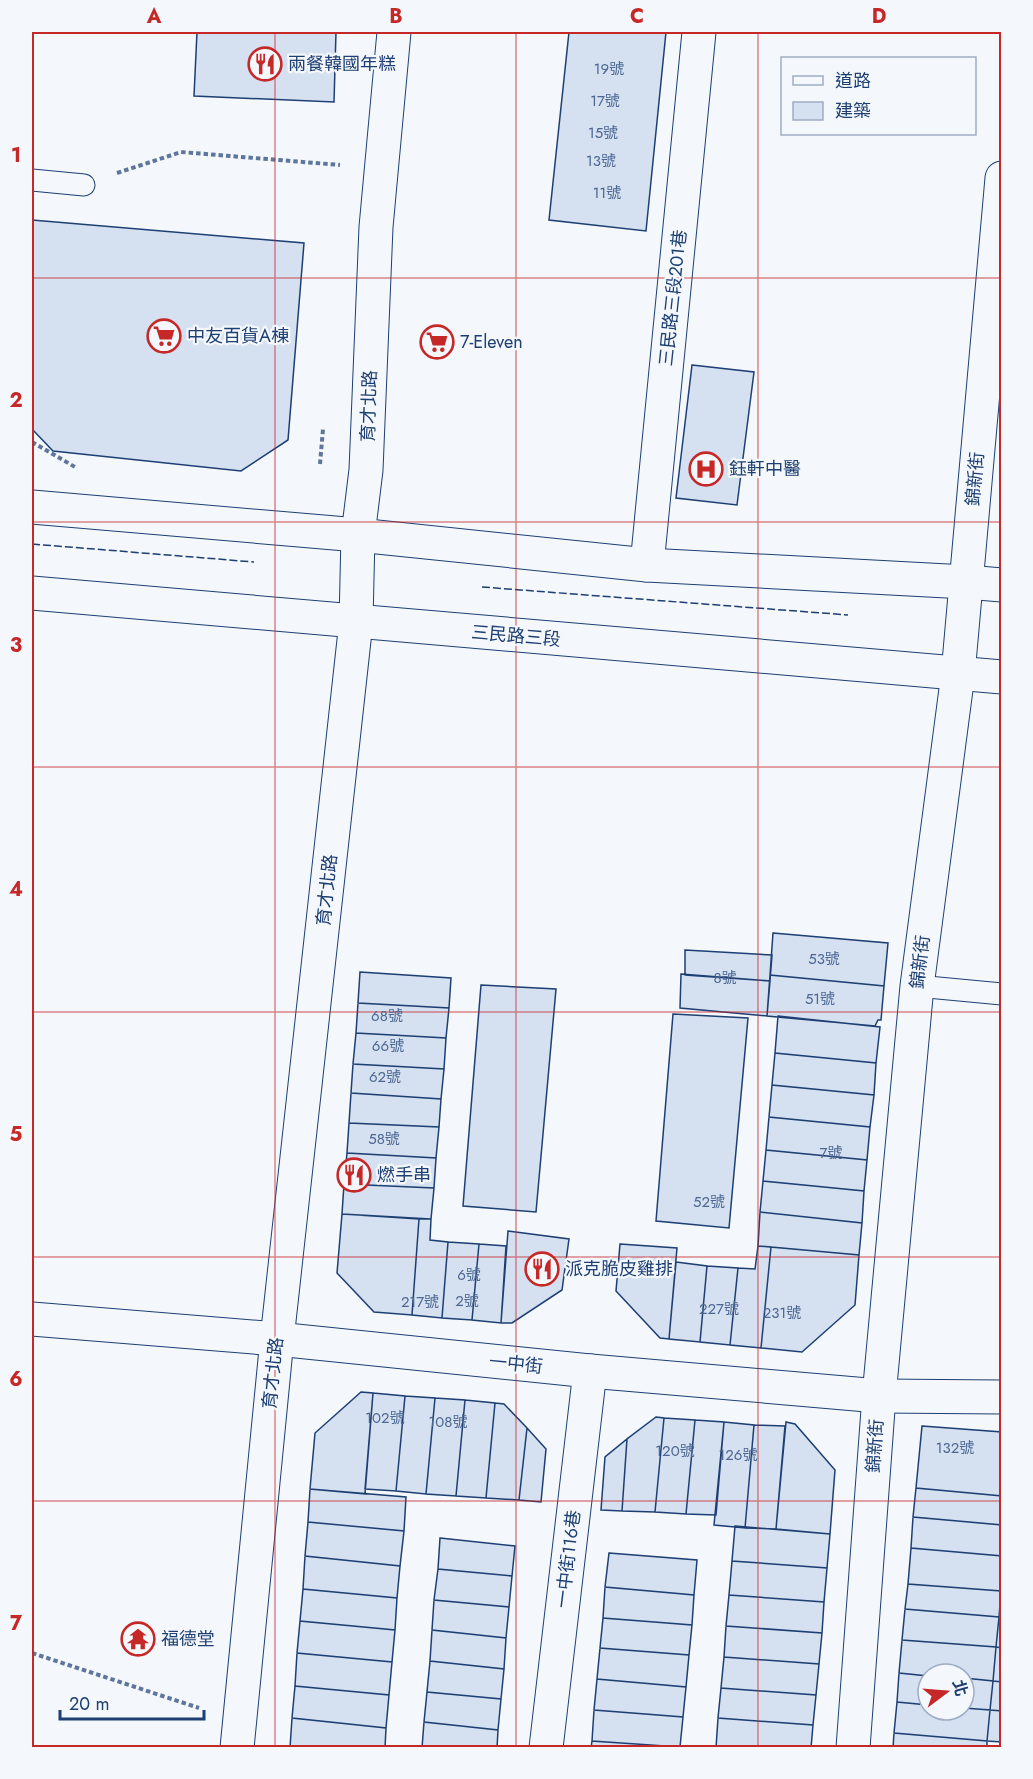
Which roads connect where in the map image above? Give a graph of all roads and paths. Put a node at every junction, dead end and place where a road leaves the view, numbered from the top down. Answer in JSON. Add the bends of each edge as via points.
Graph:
{"nodes":[{"id":1,"x":394,"y":32,"type":"edge"},
{"id":2,"x":699,"y":32,"type":"edge"},
{"id":3,"x":344,"y":165,"type":"dead end"},
{"id":4,"x":1002,"y":178,"type":"edge"},
{"id":5,"x":32,"y":180,"type":"edge"},
{"id":6,"x":84,"y":185,"type":"joint"},
{"id":7,"x":32,"y":507,"type":"edge"},
{"id":8,"x":358,"y":535,"type":"junction"},
{"id":9,"x":647,"y":565,"type":"junction"},
{"id":10,"x":966,"y":582,"type":"junction"},
{"id":11,"x":1002,"y":585,"type":"edge"},
{"id":12,"x":32,"y":593,"type":"edge"},
{"id":13,"x":356,"y":622,"type":"junction"},
{"id":14,"x":958,"y":674,"type":"junction"},
{"id":15,"x":1002,"y":677,"type":"edge"},
{"id":16,"x":917,"y":986,"type":"junction"},
{"id":17,"x":1002,"y":994,"type":"edge"},
{"id":18,"x":32,"y":1319,"type":"edge"},
{"id":19,"x":277,"y":1339,"type":"junction"},
{"id":20,"x":590,"y":1371,"type":"junction"},
{"id":21,"x":879,"y":1396,"type":"junction"},
{"id":22,"x":1002,"y":1397,"type":"edge"},
{"id":23,"x":32,"y":1653,"type":"edge"},
{"id":24,"x":239,"y":1735,"type":"edge"},
{"id":25,"x":546,"y":1748,"type":"edge"},
{"id":26,"x":853,"y":1748,"type":"edge"}],
"edges":[{"from":1,"to":8,"type":"street","name":"育才北路","via":[[376,226],[366,470]]},
{"from":2,"to":9,"type":"street","name":"三民路三段201巷"},
{"from":3,"to":6,"type":"path","via":[[181,152]]},
{"from":4,"to":10,"type":"street","name":"錦新街"},
{"from":5,"to":6,"type":"lane"},
{"from":7,"to":8,"type":"street"},
{"from":8,"to":9,"type":"street"},
{"from":8,"to":13,"type":"street","name":"育才北路"},
{"from":9,"to":10,"type":"street"},
{"from":10,"to":11,"type":"street"},
{"from":10,"to":14,"type":"street","name":"錦新街"},
{"from":12,"to":13,"type":"street","name":"三民路三段"},
{"from":13,"to":14,"type":"street","name":"三民路三段"},
{"from":13,"to":19,"type":"street","name":"育才北路"},
{"from":14,"to":15,"type":"street","name":"三民路三段"},
{"from":14,"to":16,"type":"street","name":"錦新街"},
{"from":16,"to":17,"type":"lane"},
{"from":16,"to":21,"type":"street","name":"錦新街"},
{"from":18,"to":19,"type":"street","name":"一中街"},
{"from":19,"to":20,"type":"street","name":"一中街"},
{"from":19,"to":24,"type":"street","name":"育才北路"},
{"from":20,"to":21,"type":"street","name":"一中街"},
{"from":20,"to":25,"type":"street","name":"一中街116巷"},
{"from":21,"to":22,"type":"street","name":"一中街"},
{"from":21,"to":26,"type":"street","name":"錦新街"},
{"from":23,"to":24,"type":"path"}]}
